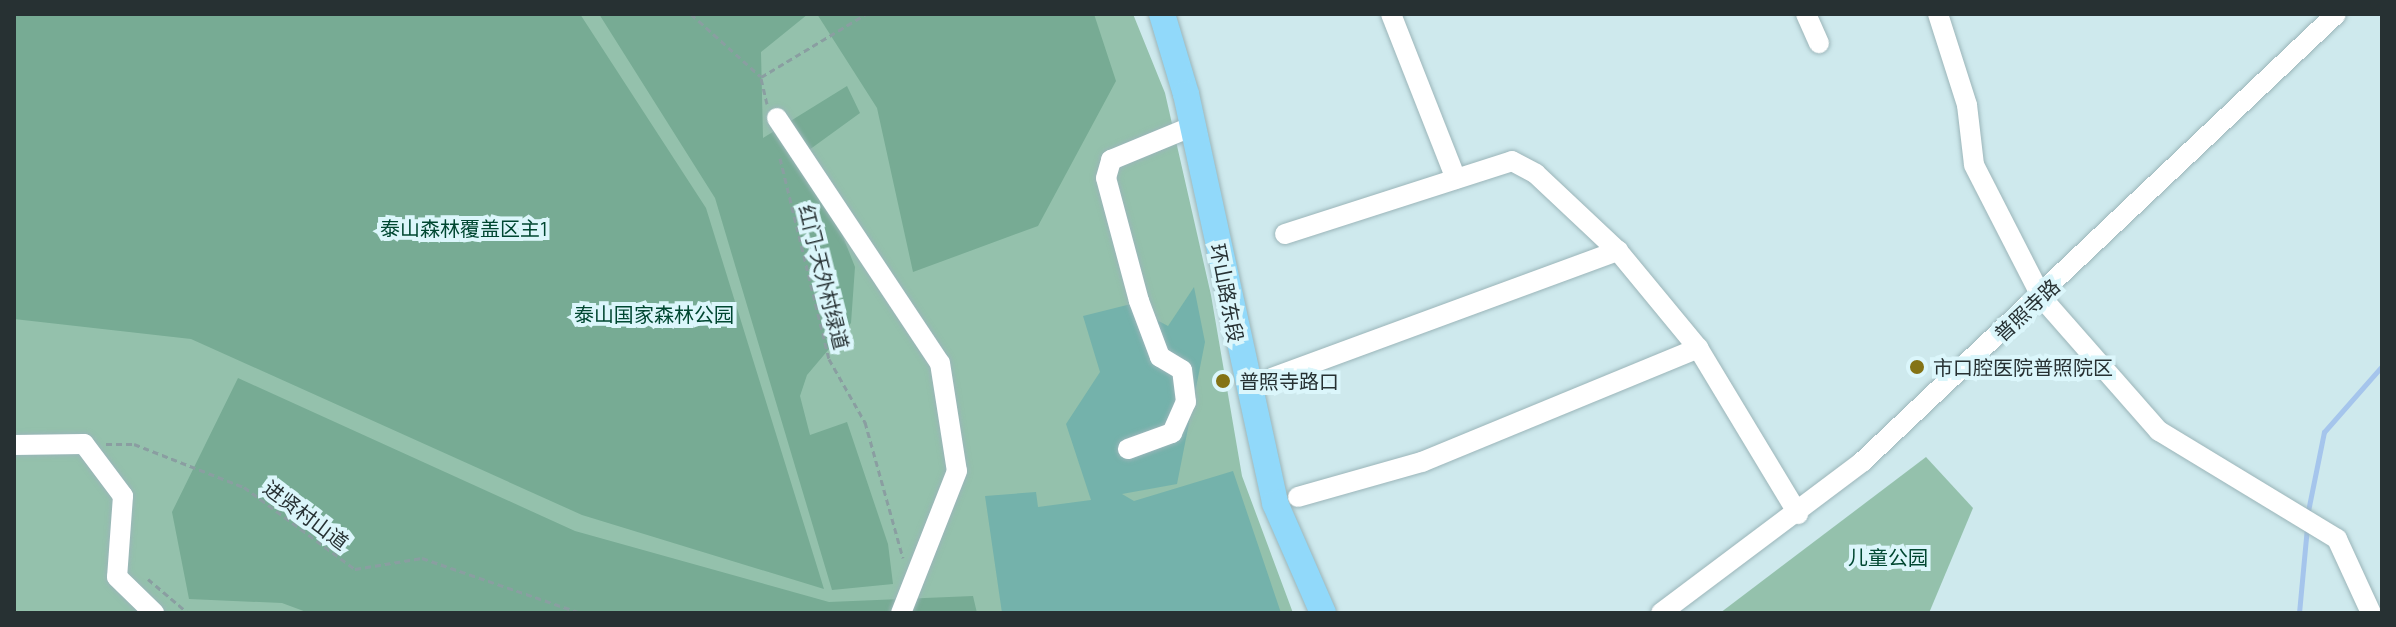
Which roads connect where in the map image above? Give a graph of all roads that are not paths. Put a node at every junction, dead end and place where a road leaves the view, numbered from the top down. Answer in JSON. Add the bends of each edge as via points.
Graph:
{"nodes":[{"id":1,"x":1162,"y":14,"type":"edge"},
{"id":2,"x":1391,"y":14,"type":"edge"},
{"id":3,"x":1806,"y":14,"type":"edge"},
{"id":4,"x":1938,"y":14,"type":"edge"},
{"id":5,"x":2336,"y":14,"type":"edge"},
{"id":6,"x":1819,"y":43,"type":"dead end"},
{"id":7,"x":773,"y":113,"type":"road end"},
{"id":8,"x":1193,"y":126,"type":"junction"},
{"id":9,"x":1456,"y":179,"type":"junction"},
{"id":10,"x":1285,"y":234,"type":"dead end"},
{"id":11,"x":1618,"y":251,"type":"junction"},
{"id":12,"x":2042,"y":298,"type":"junction"},
{"id":13,"x":1698,"y":348,"type":"junction"},
{"id":14,"x":1272,"y":378,"type":"dead end"},
{"id":15,"x":14,"y":445,"type":"edge"},
{"id":16,"x":1128,"y":449,"type":"dead end"},
{"id":17,"x":1298,"y":497,"type":"dead end"},
{"id":18,"x":1798,"y":514,"type":"junction"},
{"id":19,"x":154,"y":613,"type":"edge"},
{"id":20,"x":901,"y":613,"type":"edge"},
{"id":21,"x":1323,"y":613,"type":"edge"},
{"id":22,"x":1661,"y":613,"type":"edge"},
{"id":23,"x":2371,"y":613,"type":"edge"}],
"edges":[{"from":1,"to":8,"type":"main road","name":"环山路东段"},
{"from":2,"to":9,"type":"street"},
{"from":3,"to":6,"type":"street"},
{"from":4,"to":12,"type":"street","via":[[1967,105],[1974,165]]},
{"from":5,"to":12,"type":"street","name":"普照寺路"},
{"from":7,"to":20,"type":"street","via":[[940,363],[957,471]]},
{"from":8,"to":16,"type":"street","via":[[1111,160],[1106,178],[1139,301],[1160,357],[1182,370],[1186,402],[1172,433]]},
{"from":8,"to":21,"type":"main road","name":"环山路东段","via":[[1275,503]]},
{"from":9,"to":10,"type":"street"},
{"from":9,"to":11,"type":"street","via":[[1512,161],[1536,174]]},
{"from":11,"to":13,"type":"street"},
{"from":11,"to":14,"type":"street"},
{"from":12,"to":18,"type":"street","name":"普照寺路"},
{"from":12,"to":23,"type":"street","via":[[2159,431],[2337,539]]},
{"from":13,"to":17,"type":"street","via":[[1422,462]]},
{"from":13,"to":18,"type":"street"},
{"from":15,"to":19,"type":"street","via":[[84,444],[123,496],[117,577]]},
{"from":18,"to":22,"type":"street","name":"普照寺路"}]}
